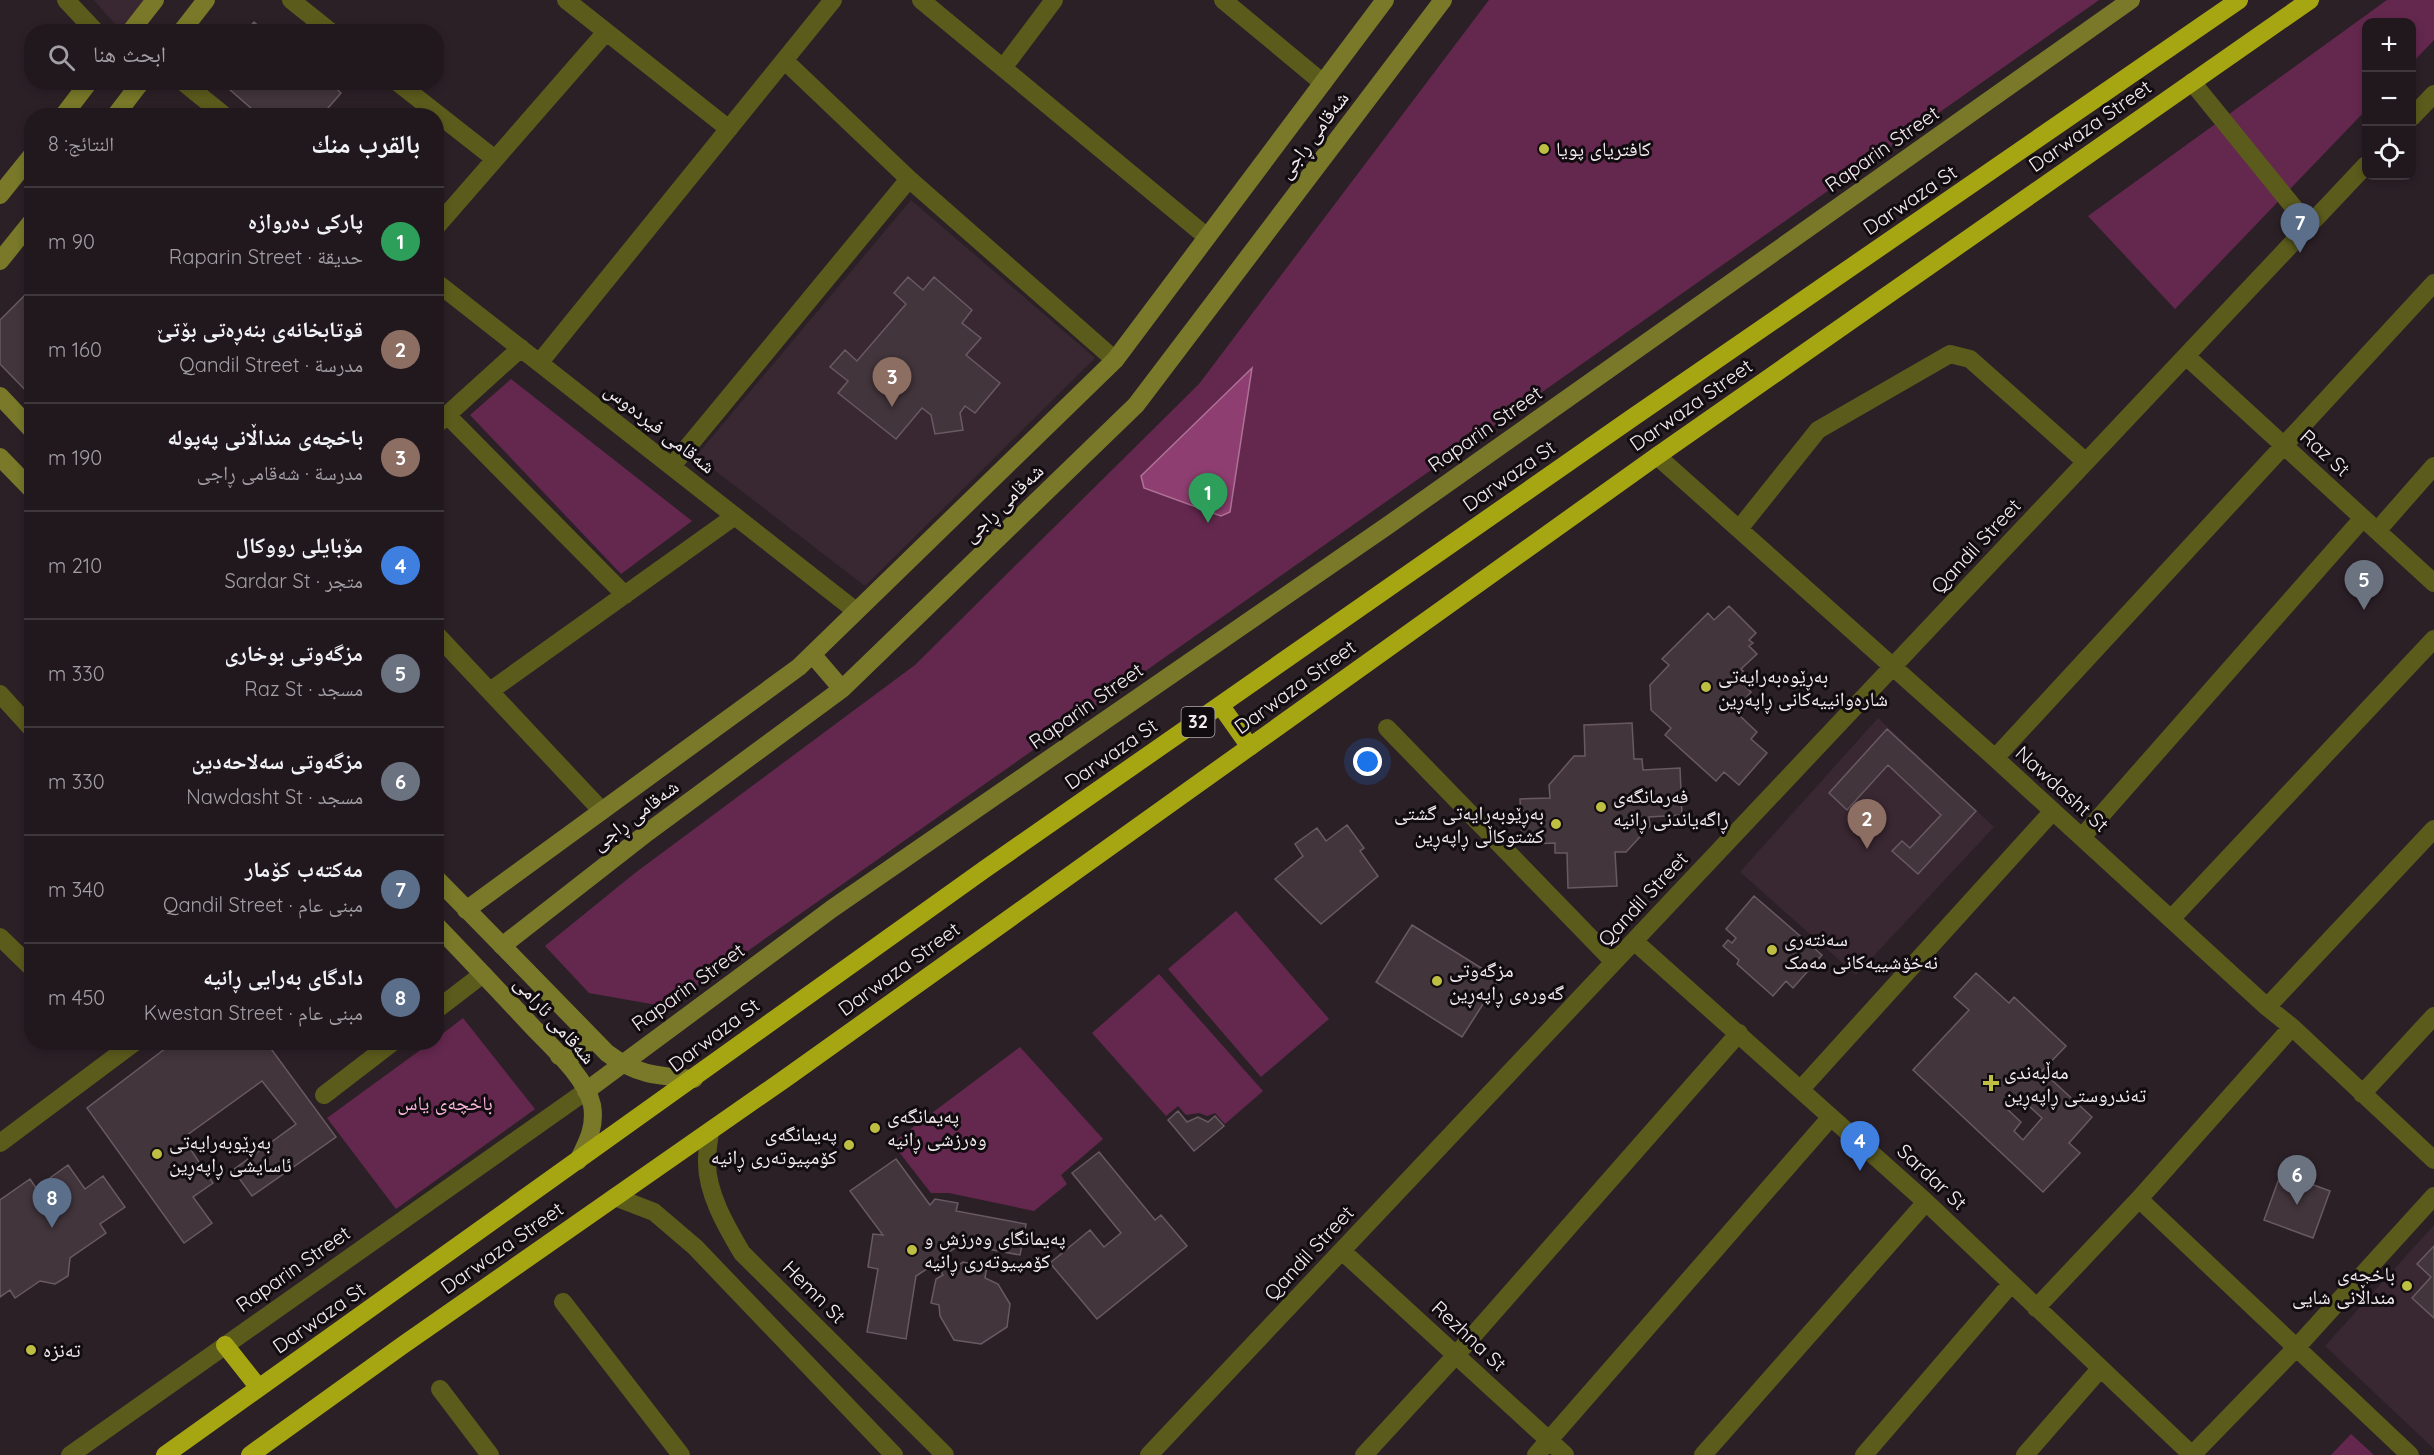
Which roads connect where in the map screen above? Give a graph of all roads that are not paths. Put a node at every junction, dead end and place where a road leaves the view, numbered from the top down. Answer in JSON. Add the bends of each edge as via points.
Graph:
{"nodes":[{"id":1,"x":66,"y":0,"type":"edge"},
{"id":2,"x":155,"y":0,"type":"edge"},
{"id":3,"x":206,"y":0,"type":"edge"},
{"id":4,"x":291,"y":0,"type":"edge"},
{"id":5,"x":566,"y":0,"type":"edge"},
{"id":6,"x":832,"y":0,"type":"edge"},
{"id":7,"x":921,"y":0,"type":"edge"},
{"id":8,"x":1054,"y":0,"type":"edge"},
{"id":9,"x":1223,"y":0,"type":"edge"},
{"id":10,"x":1385,"y":0,"type":"edge"},
{"id":11,"x":1443,"y":0,"type":"edge"},
{"id":12,"x":2131,"y":0,"type":"edge"},
{"id":13,"x":2239,"y":0,"type":"edge"},
{"id":14,"x":2310,"y":0,"type":"edge"},
{"id":15,"x":88,"y":24,"type":"edge"},
{"id":16,"x":136,"y":24,"type":"edge"},
{"id":17,"x":187,"y":24,"type":"edge"},
{"id":18,"x":321,"y":24,"type":"edge"},
{"id":19,"x":606,"y":32,"type":"junction"},
{"id":20,"x":784,"y":61,"type":"junction"},
{"id":21,"x":1003,"y":68,"type":"junction"},
{"id":22,"x":2192,"y":82,"type":"junction"},
{"id":23,"x":1323,"y":83,"type":"junction"},
{"id":24,"x":83,"y":90,"type":"edge"},
{"id":25,"x":135,"y":90,"type":"edge"},
{"id":26,"x":193,"y":90,"type":"edge"},
{"id":27,"x":407,"y":90,"type":"edge"},
{"id":28,"x":2434,"y":93,"type":"edge"},
{"id":29,"x":69,"y":108,"type":"edge"},
{"id":30,"x":121,"y":108,"type":"edge"},
{"id":31,"x":215,"y":108,"type":"edge"},
{"id":32,"x":430,"y":108,"type":"edge"},
{"id":33,"x":2416,"y":113,"type":"edge"},
{"id":34,"x":444,"y":119,"type":"edge"},
{"id":35,"x":729,"y":129,"type":"junction"},
{"id":36,"x":495,"y":159,"type":"junction"},
{"id":37,"x":24,"y":164,"type":"edge"},
{"id":38,"x":2362,"y":170,"type":"edge"},
{"id":39,"x":909,"y":179,"type":"junction"},
{"id":40,"x":1,"y":191,"type":"edge"},
{"id":41,"x":444,"y":218,"type":"edge"},
{"id":42,"x":2309,"y":226,"type":"junction"},
{"id":43,"x":24,"y":231,"type":"edge"},
{"id":44,"x":1207,"y":237,"type":"junction"},
{"id":45,"x":0,"y":261,"type":"edge"},
{"id":46,"x":2434,"y":283,"type":"edge"},
{"id":47,"x":444,"y":288,"type":"edge"},
{"id":48,"x":521,"y":348,"type":"junction"},
{"id":49,"x":2186,"y":356,"type":"junction"},
{"id":50,"x":1115,"y":360,"type":"junction"},
{"id":51,"x":540,"y":362,"type":"junction"},
{"id":52,"x":0,"y":396,"type":"edge"},
{"id":53,"x":444,"y":418,"type":"edge"},
{"id":54,"x":24,"y":422,"type":"edge"},
{"id":55,"x":444,"y":422,"type":"edge"},
{"id":56,"x":2285,"y":446,"type":"junction"},
{"id":57,"x":1657,"y":456,"type":"junction"},
{"id":58,"x":0,"y":457,"type":"edge"},
{"id":59,"x":2086,"y":462,"type":"junction"},
{"id":60,"x":672,"y":466,"type":"junction"},
{"id":61,"x":2434,"y":466,"type":"edge"},
{"id":62,"x":24,"y":482,"type":"edge"},
{"id":63,"x":735,"y":516,"type":"junction"},
{"id":64,"x":2363,"y":518,"type":"junction"},
{"id":65,"x":1739,"y":529,"type":"junction"},
{"id":66,"x":2378,"y":531,"type":"junction"},
{"id":67,"x":2434,"y":583,"type":"edge"},
{"id":68,"x":625,"y":595,"type":"junction"},
{"id":69,"x":856,"y":611,"type":"junction"},
{"id":70,"x":2434,"y":639,"type":"edge"},
{"id":71,"x":444,"y":642,"type":"edge"},
{"id":72,"x":812,"y":654,"type":"junction"},
{"id":73,"x":1893,"y":667,"type":"junction"},
{"id":74,"x":842,"y":689,"type":"junction"},
{"id":75,"x":490,"y":691,"type":"junction"},
{"id":76,"x":0,"y":694,"type":"edge"},
{"id":77,"x":1221,"y":706,"type":"junction"},
{"id":78,"x":24,"y":718,"type":"edge"},
{"id":79,"x":1387,"y":728,"type":"dead end"},
{"id":80,"x":1250,"y":747,"type":"junction"},
{"id":81,"x":1995,"y":758,"type":"junction"},
{"id":82,"x":602,"y":811,"type":"junction"},
{"id":83,"x":2053,"y":811,"type":"junction"},
{"id":84,"x":2434,"y":830,"type":"edge"},
{"id":85,"x":2082,"y":837,"type":"junction"},
{"id":86,"x":444,"y":887,"type":"edge"},
{"id":87,"x":466,"y":910,"type":"junction"},
{"id":88,"x":2171,"y":919,"type":"junction"},
{"id":89,"x":444,"y":933,"type":"edge"},
{"id":90,"x":0,"y":937,"type":"edge"},
{"id":91,"x":1634,"y":941,"type":"junction"},
{"id":92,"x":502,"y":946,"type":"junction"},
{"id":93,"x":24,"y":960,"type":"edge"},
{"id":94,"x":1614,"y":962,"type":"junction"},
{"id":95,"x":483,"y":974,"type":"junction"},
{"id":96,"x":444,"y":1004,"type":"edge"},
{"id":97,"x":2267,"y":1007,"type":"junction"},
{"id":98,"x":2434,"y":1016,"type":"edge"},
{"id":99,"x":2292,"y":1027,"type":"junction"},
{"id":100,"x":1739,"y":1034,"type":"junction"},
{"id":101,"x":589,"y":1036,"type":"junction"},
{"id":102,"x":112,"y":1050,"type":"edge"},
{"id":103,"x":383,"y":1050,"type":"edge"},
{"id":104,"x":560,"y":1056,"type":"junction"},
{"id":105,"x":622,"y":1064,"type":"junction"},
{"id":106,"x":694,"y":1079,"type":"junction"},
{"id":107,"x":1802,"y":1089,"type":"junction"},
{"id":108,"x":586,"y":1091,"type":"junction"},
{"id":109,"x":2362,"y":1094,"type":"junction"},
{"id":110,"x":324,"y":1095,"type":"dead end"},
{"id":111,"x":1831,"y":1117,"type":"junction"},
{"id":112,"x":710,"y":1131,"type":"junction"},
{"id":113,"x":0,"y":1143,"type":"edge"},
{"id":114,"x":2434,"y":1160,"type":"edge"},
{"id":115,"x":578,"y":1161,"type":"junction"},
{"id":116,"x":2434,"y":1196,"type":"edge"},
{"id":117,"x":615,"y":1197,"type":"junction"},
{"id":118,"x":2139,"y":1199,"type":"junction"},
{"id":119,"x":1926,"y":1202,"type":"junction"},
{"id":120,"x":1342,"y":1251,"type":"junction"},
{"id":121,"x":2011,"y":1284,"type":"junction"},
{"id":122,"x":563,"y":1302,"type":"dead end"},
{"id":123,"x":2036,"y":1308,"type":"junction"},
{"id":124,"x":225,"y":1345,"type":"junction"},
{"id":125,"x":2296,"y":1348,"type":"junction"},
{"id":126,"x":1456,"y":1355,"type":"junction"},
{"id":127,"x":2100,"y":1369,"type":"junction"},
{"id":128,"x":259,"y":1388,"type":"junction"},
{"id":129,"x":440,"y":1389,"type":"dead end"},
{"id":130,"x":1549,"y":1441,"type":"junction"},
{"id":131,"x":261,"y":1452,"type":"edge"},
{"id":132,"x":70,"y":1455,"type":"edge"},
{"id":133,"x":165,"y":1455,"type":"edge"},
{"id":134,"x":490,"y":1455,"type":"edge"},
{"id":135,"x":681,"y":1455,"type":"edge"},
{"id":136,"x":894,"y":1455,"type":"edge"},
{"id":137,"x":945,"y":1455,"type":"edge"},
{"id":138,"x":1149,"y":1455,"type":"edge"},
{"id":139,"x":1364,"y":1455,"type":"edge"},
{"id":140,"x":1536,"y":1455,"type":"edge"},
{"id":141,"x":1565,"y":1455,"type":"edge"},
{"id":142,"x":1702,"y":1455,"type":"edge"},
{"id":143,"x":1864,"y":1455,"type":"edge"},
{"id":144,"x":2025,"y":1455,"type":"edge"},
{"id":145,"x":2192,"y":1455,"type":"edge"},
{"id":146,"x":2410,"y":1455,"type":"edge"}],
"edges":[{"from":1,"to":15,"type":"street"},
{"from":2,"to":16,"type":"street"},
{"from":3,"to":17,"type":"street"},
{"from":4,"to":18,"type":"street"},
{"from":5,"to":19,"type":"street"},
{"from":6,"to":20,"type":"street"},
{"from":7,"to":21,"type":"street"},
{"from":8,"to":21,"type":"street"},
{"from":9,"to":23,"type":"street"},
{"from":10,"to":23,"type":"street","name":"شەقامی ڕاجی"},
{"from":11,"to":74,"type":"street","name":"شەقامی ڕاجی","via":[[1136,405]]},
{"from":12,"to":105,"type":"street","name":"Raparin Street","via":[[1396,520],[833,908]]},
{"from":13,"to":77,"type":"highway","name":"Darwaza St","number":"32"},
{"from":14,"to":22,"type":"highway","name":"Darwaza Street","number":"32"},
{"from":19,"to":35,"type":"street"},
{"from":19,"to":36,"type":"street"},
{"from":20,"to":35,"type":"street"},
{"from":20,"to":39,"type":"street"},
{"from":21,"to":44,"type":"street"},
{"from":22,"to":42,"type":"street"},
{"from":22,"to":57,"type":"highway","name":"Darwaza Street","number":"32"},
{"from":23,"to":44,"type":"street","name":"شەقامی ڕاجی"},
{"from":24,"to":29,"type":"street"},
{"from":25,"to":30,"type":"street"},
{"from":26,"to":31,"type":"street"},
{"from":27,"to":32,"type":"street"},
{"from":28,"to":33,"type":"street"},
{"from":34,"to":36,"type":"street"},
{"from":35,"to":51,"type":"street"},
{"from":36,"to":41,"type":"street"},
{"from":37,"to":40,"type":"street"},
{"from":38,"to":42,"type":"street","name":"Qandil Street"},
{"from":39,"to":50,"type":"street"},
{"from":39,"to":60,"type":"street"},
{"from":42,"to":49,"type":"street","name":"Qandil Street"},
{"from":43,"to":45,"type":"street"},
{"from":44,"to":50,"type":"street","name":"شەقامی ڕاجی"},
{"from":46,"to":56,"type":"street"},
{"from":47,"to":48,"type":"street","name":"شەقامی فیردەوس"},
{"from":48,"to":51,"type":"street","name":"شەقامی فیردەوس"},
{"from":48,"to":53,"type":"street"},
{"from":49,"to":56,"type":"street","name":"Raz St"},
{"from":49,"to":59,"type":"street","name":"Qandil Street"},
{"from":50,"to":69,"type":"street","name":"شەقامی ڕاجی"},
{"from":51,"to":60,"type":"street","name":"شەقامی فیردەوس"},
{"from":52,"to":54,"type":"street"},
{"from":55,"to":68,"type":"street"},
{"from":56,"to":64,"type":"street","name":"Raz St"},
{"from":56,"to":81,"type":"street"},
{"from":57,"to":65,"type":"street","name":"Nawdasht St"},
{"from":57,"to":80,"type":"highway","name":"Darwaza Street","number":"32"},
{"from":58,"to":62,"type":"street"},
{"from":59,"to":65,"type":"street","via":[[1970,359],[1950,354],[1818,430]]},
{"from":59,"to":73,"type":"street","name":"Qandil Street"},
{"from":60,"to":63,"type":"street","name":"شەقامی فیردەوس"},
{"from":61,"to":66,"type":"street"},
{"from":63,"to":68,"type":"street"},
{"from":63,"to":69,"type":"street","name":"شەقامی فیردەوس"},
{"from":64,"to":66,"type":"street","name":"Raz St"},
{"from":64,"to":85,"type":"street"},
{"from":65,"to":73,"type":"street","name":"Nawdasht St"},
{"from":66,"to":67,"type":"street","name":"Raz St"},
{"from":68,"to":75,"type":"street"},
{"from":69,"to":72,"type":"street","name":"شەقامی ڕاجی"},
{"from":70,"to":88,"type":"street"},
{"from":71,"to":75,"type":"street"},
{"from":72,"to":74,"type":"street"},
{"from":72,"to":82,"type":"street","name":"شەقامی ڕاجی"},
{"from":73,"to":81,"type":"street","name":"Nawdasht St"},
{"from":73,"to":91,"type":"street","name":"Qandil Street"},
{"from":74,"to":92,"type":"street","name":"شەقامی ڕاجی"},
{"from":75,"to":82,"type":"street"},
{"from":76,"to":78,"type":"street"},
{"from":77,"to":80,"type":"highway"},
{"from":77,"to":106,"type":"highway","name":"Darwaza St","number":"32","via":[[783,1012]]},
{"from":79,"to":94,"type":"street"},
{"from":80,"to":112,"type":"highway","name":"Darwaza Street","number":"32"},
{"from":81,"to":83,"type":"street","name":"Nawdasht St"},
{"from":82,"to":87,"type":"street","name":"شەقامی ڕاجی"},
{"from":83,"to":85,"type":"street","name":"Nawdasht St"},
{"from":83,"to":107,"type":"street"},
{"from":84,"to":97,"type":"street"},
{"from":85,"to":88,"type":"street","name":"Nawdasht St"},
{"from":86,"to":87,"type":"street"},
{"from":87,"to":92,"type":"street"},
{"from":88,"to":97,"type":"street","name":"Nawdasht St"},
{"from":89,"to":95,"type":"street","name":"شەقامی ئارامی"},
{"from":90,"to":93,"type":"street"},
{"from":91,"to":94,"type":"street","name":"Qandil Street"},
{"from":91,"to":100,"type":"street","name":"Sardar St"},
{"from":92,"to":101,"type":"street"},
{"from":94,"to":120,"type":"street","name":"Qandil Street"},
{"from":95,"to":96,"type":"street"},
{"from":95,"to":104,"type":"street","name":"شەقامی ئارامی"},
{"from":97,"to":99,"type":"street","name":"Nawdasht St"},
{"from":98,"to":109,"type":"street"},
{"from":99,"to":109,"type":"street","name":"Nawdasht St"},
{"from":99,"to":118,"type":"street"},
{"from":100,"to":107,"type":"street","name":"Sardar St"},
{"from":100,"to":126,"type":"street"},
{"from":101,"to":104,"type":"street","via":[[579,1053]]},
{"from":101,"to":105,"type":"street"},
{"from":102,"to":113,"type":"street"},
{"from":103,"to":110,"type":"street"},
{"from":104,"to":108,"type":"street","name":"شەقامی ئارامی"},
{"from":105,"to":106,"type":"street","via":[[646,1074]]},
{"from":105,"to":108,"type":"street","name":"Raparin Street"},
{"from":106,"to":115,"type":"highway","name":"Darwaza St","number":"32"},
{"from":107,"to":111,"type":"street","name":"Sardar St"},
{"from":108,"to":115,"type":"street","name":"شەقامی ئارامی","via":[[592,1126]]},
{"from":108,"to":124,"type":"street","name":"Raparin Street"},
{"from":109,"to":114,"type":"street","name":"Nawdasht St"},
{"from":111,"to":119,"type":"street","name":"Sardar St"},
{"from":111,"to":130,"type":"street"},
{"from":112,"to":117,"type":"highway","name":"Darwaza Street","number":"32"},
{"from":112,"to":137,"type":"street","name":"Hemn St","via":[[706,1160],[712,1189],[742,1253]]},
{"from":115,"to":128,"type":"highway","name":"Darwaza St","number":"32"},
{"from":116,"to":125,"type":"street"},
{"from":117,"to":131,"type":"highway","name":"Darwaza Street","number":"32"},
{"from":117,"to":136,"type":"street","via":[[654,1212],[695,1247]]},
{"from":118,"to":123,"type":"street"},
{"from":118,"to":125,"type":"street"},
{"from":119,"to":121,"type":"street","name":"Sardar St"},
{"from":119,"to":142,"type":"street"},
{"from":120,"to":126,"type":"street","name":"Rezhna St"},
{"from":120,"to":138,"type":"street","name":"Qandil Street"},
{"from":121,"to":123,"type":"street","name":"Sardar St"},
{"from":121,"to":143,"type":"street"},
{"from":122,"to":135,"type":"street"},
{"from":123,"to":127,"type":"street","name":"Sardar St"},
{"from":124,"to":128,"type":"highway"},
{"from":124,"to":132,"type":"street","name":"Raparin Street"},
{"from":125,"to":145,"type":"street"},
{"from":125,"to":146,"type":"street"},
{"from":126,"to":130,"type":"street","name":"Rezhna St"},
{"from":126,"to":139,"type":"street"},
{"from":127,"to":144,"type":"street"},
{"from":127,"to":145,"type":"street","name":"Sardar St"},
{"from":128,"to":133,"type":"highway","name":"Darwaza St","number":"32"},
{"from":129,"to":134,"type":"street"},
{"from":130,"to":140,"type":"street"},
{"from":130,"to":141,"type":"street","name":"Rezhna St"}]}
